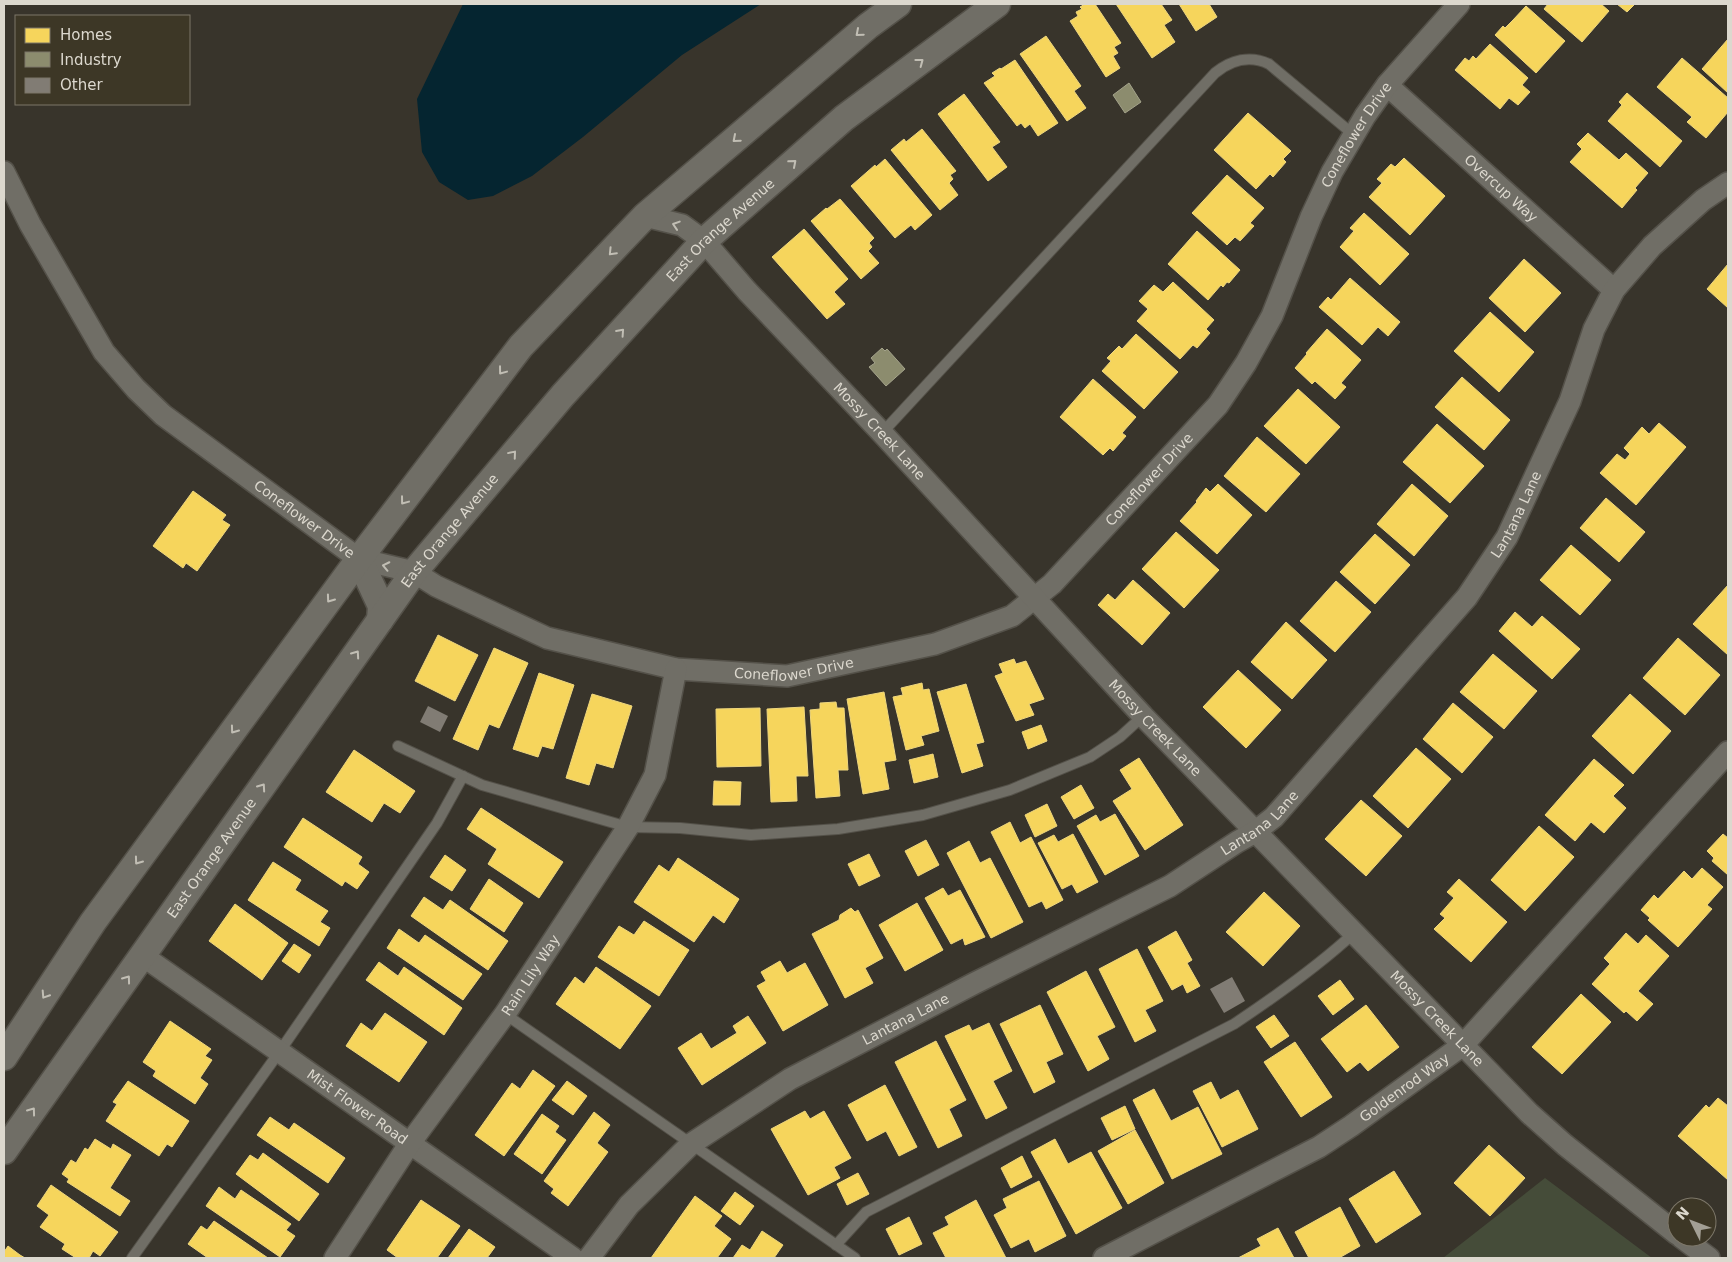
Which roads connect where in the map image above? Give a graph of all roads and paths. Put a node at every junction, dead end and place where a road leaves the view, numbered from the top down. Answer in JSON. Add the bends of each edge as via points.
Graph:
{"nodes":[{"id":1,"x":898,"y":4,"type":"edge"},
{"id":2,"x":997,"y":4,"type":"edge"},
{"id":3,"x":1459,"y":4,"type":"edge"},
{"id":4,"x":1387,"y":85,"type":"junction"},
{"id":5,"x":1354,"y":135,"type":"junction"},
{"id":6,"x":4,"y":172,"type":"edge"},
{"id":7,"x":1728,"y":183,"type":"edge"},
{"id":8,"x":645,"y":216,"type":"junction"},
{"id":9,"x":704,"y":241,"type":"junction"},
{"id":10,"x":1614,"y":290,"type":"junction"},
{"id":11,"x":882,"y":433,"type":"junction"},
{"id":12,"x":359,"y":560,"type":"junction"},
{"id":13,"x":414,"y":572,"type":"junction"},
{"id":14,"x":1034,"y":598,"type":"junction"},
{"id":15,"x":380,"y":620,"type":"junction"},
{"id":16,"x":676,"y":670,"type":"junction"},
{"id":17,"x":1143,"y":716,"type":"junction"},
{"id":18,"x":398,"y":746,"type":"dead end"},
{"id":19,"x":1728,"y":752,"type":"edge"},
{"id":20,"x":463,"y":776,"type":"junction"},
{"id":21,"x":628,"y":827,"type":"junction"},
{"id":22,"x":1256,"y":832,"type":"junction"},
{"id":23,"x":1354,"y":933,"type":"junction"},
{"id":24,"x":143,"y":956,"type":"junction"},
{"id":25,"x":505,"y":1014,"type":"junction"},
{"id":26,"x":1462,"y":1045,"type":"junction"},
{"id":27,"x":280,"y":1051,"type":"junction"},
{"id":28,"x":4,"y":1057,"type":"edge"},
{"id":29,"x":410,"y":1143,"type":"junction"},
{"id":30,"x":691,"y":1144,"type":"junction"},
{"id":31,"x":4,"y":1151,"type":"edge"},
{"id":32,"x":1667,"y":1226,"type":"edge"},
{"id":33,"x":836,"y":1245,"type":"junction"},
{"id":34,"x":1694,"y":1247,"type":"edge"},
{"id":35,"x":132,"y":1258,"type":"edge"},
{"id":36,"x":335,"y":1258,"type":"edge"},
{"id":37,"x":573,"y":1258,"type":"edge"},
{"id":38,"x":589,"y":1258,"type":"edge"},
{"id":39,"x":855,"y":1258,"type":"edge"},
{"id":40,"x":1104,"y":1258,"type":"edge"},
{"id":41,"x":1708,"y":1258,"type":"edge"}],
"edges":[{"from":1,"to":8,"type":"street","one_way":true},
{"from":9,"to":2,"type":"street","name":"East Orange Avenue","one_way":true,"via":[[844,118]]},
{"from":3,"to":4,"type":"street","name":"Coneflower Drive"},
{"from":4,"to":5,"type":"street","name":"Coneflower Drive"},
{"from":4,"to":10,"type":"street","name":"Overcup Way"},
{"from":5,"to":11,"type":"lane","via":[[1269,64],[1249,59],[1225,66]]},
{"from":5,"to":14,"type":"street","name":"Coneflower Drive","via":[[1311,217],[1272,316],[1218,405],[1052,584]]},
{"from":6,"to":12,"type":"street","name":"Coneflower Drive","via":[[30,224],[104,352],[136,389],[163,415]]},
{"from":7,"to":10,"type":"street","name":"Lantana Lane","via":[[1703,200],[1652,246]]},
{"from":9,"to":8,"type":"street","name":"Mossy Creek Lane","one_way":true,"via":[[682,226]]},
{"from":8,"to":12,"type":"street","one_way":true,"via":[[521,346]]},
{"from":9,"to":11,"type":"street","name":"Mossy Creek Lane"},
{"from":13,"to":9,"type":"street","name":"East Orange Avenue","one_way":true,"via":[[564,395]]},
{"from":10,"to":22,"type":"street","name":"Lantana Lane","via":[[1594,329],[1570,401],[1507,537],[1467,597],[1274,817]]},
{"from":11,"to":14,"type":"street","name":"Mossy Creek Lane"},
{"from":13,"to":12,"type":"street","name":"Coneflower Drive","one_way":true},
{"from":12,"to":15,"type":"street","via":[[381,606]]},
{"from":12,"to":28,"type":"street","one_way":true,"via":[[93,922]]},
{"from":13,"to":15,"type":"street","name":"East Orange Avenue"},
{"from":13,"to":16,"type":"street","name":"Coneflower Drive","via":[[436,586],[547,638]]},
{"from":14,"to":16,"type":"street","name":"Coneflower Drive","via":[[1012,616],[935,644],[787,676]]},
{"from":14,"to":17,"type":"street","name":"Mossy Creek Lane"},
{"from":24,"to":15,"type":"street","name":"East Orange Avenue","one_way":true},
{"from":16,"to":21,"type":"street","name":"Rain Lily Way","via":[[655,775]]},
{"from":17,"to":21,"type":"lane","via":[[1120,737],[1090,757],[1010,790],[923,815],[838,829],[751,835]]},
{"from":17,"to":22,"type":"street","name":"Mossy Creek Lane"},
{"from":18,"to":20,"type":"lane"},
{"from":19,"to":26,"type":"street","name":"Goldenrod Way"},
{"from":20,"to":21,"type":"lane","via":[[482,785]]},
{"from":20,"to":27,"type":"lane","via":[[437,823]]},
{"from":21,"to":25,"type":"street","name":"Rain Lily Way"},
{"from":22,"to":23,"type":"street","name":"Mossy Creek Lane"},
{"from":22,"to":30,"type":"street","name":"Lantana Lane","via":[[1170,886],[790,1079]]},
{"from":23,"to":26,"type":"street","name":"Mossy Creek Lane"},
{"from":23,"to":33,"type":"lane","via":[[1325,960],[1234,1024],[866,1212]]},
{"from":24,"to":27,"type":"street","name":"Mist Flower Road"},
{"from":31,"to":24,"type":"street","name":"East Orange Avenue","one_way":true},
{"from":25,"to":29,"type":"street","name":"Rain Lily Way"},
{"from":25,"to":30,"type":"lane"},
{"from":26,"to":32,"type":"street","name":"Mossy Creek Lane","via":[[1565,1145]]},
{"from":26,"to":40,"type":"street","name":"Goldenrod Way","via":[[1319,1147]]},
{"from":27,"to":29,"type":"street","name":"Mist Flower Road"},
{"from":27,"to":35,"type":"lane"},
{"from":29,"to":36,"type":"street","name":"Rain Lily Way"},
{"from":29,"to":37,"type":"street","name":"Mist Flower Road"},
{"from":30,"to":33,"type":"lane"},
{"from":30,"to":38,"type":"street","name":"Lantana Lane","via":[[629,1205]]},
{"from":33,"to":39,"type":"lane"},
{"from":34,"to":41,"type":"street"}]}
